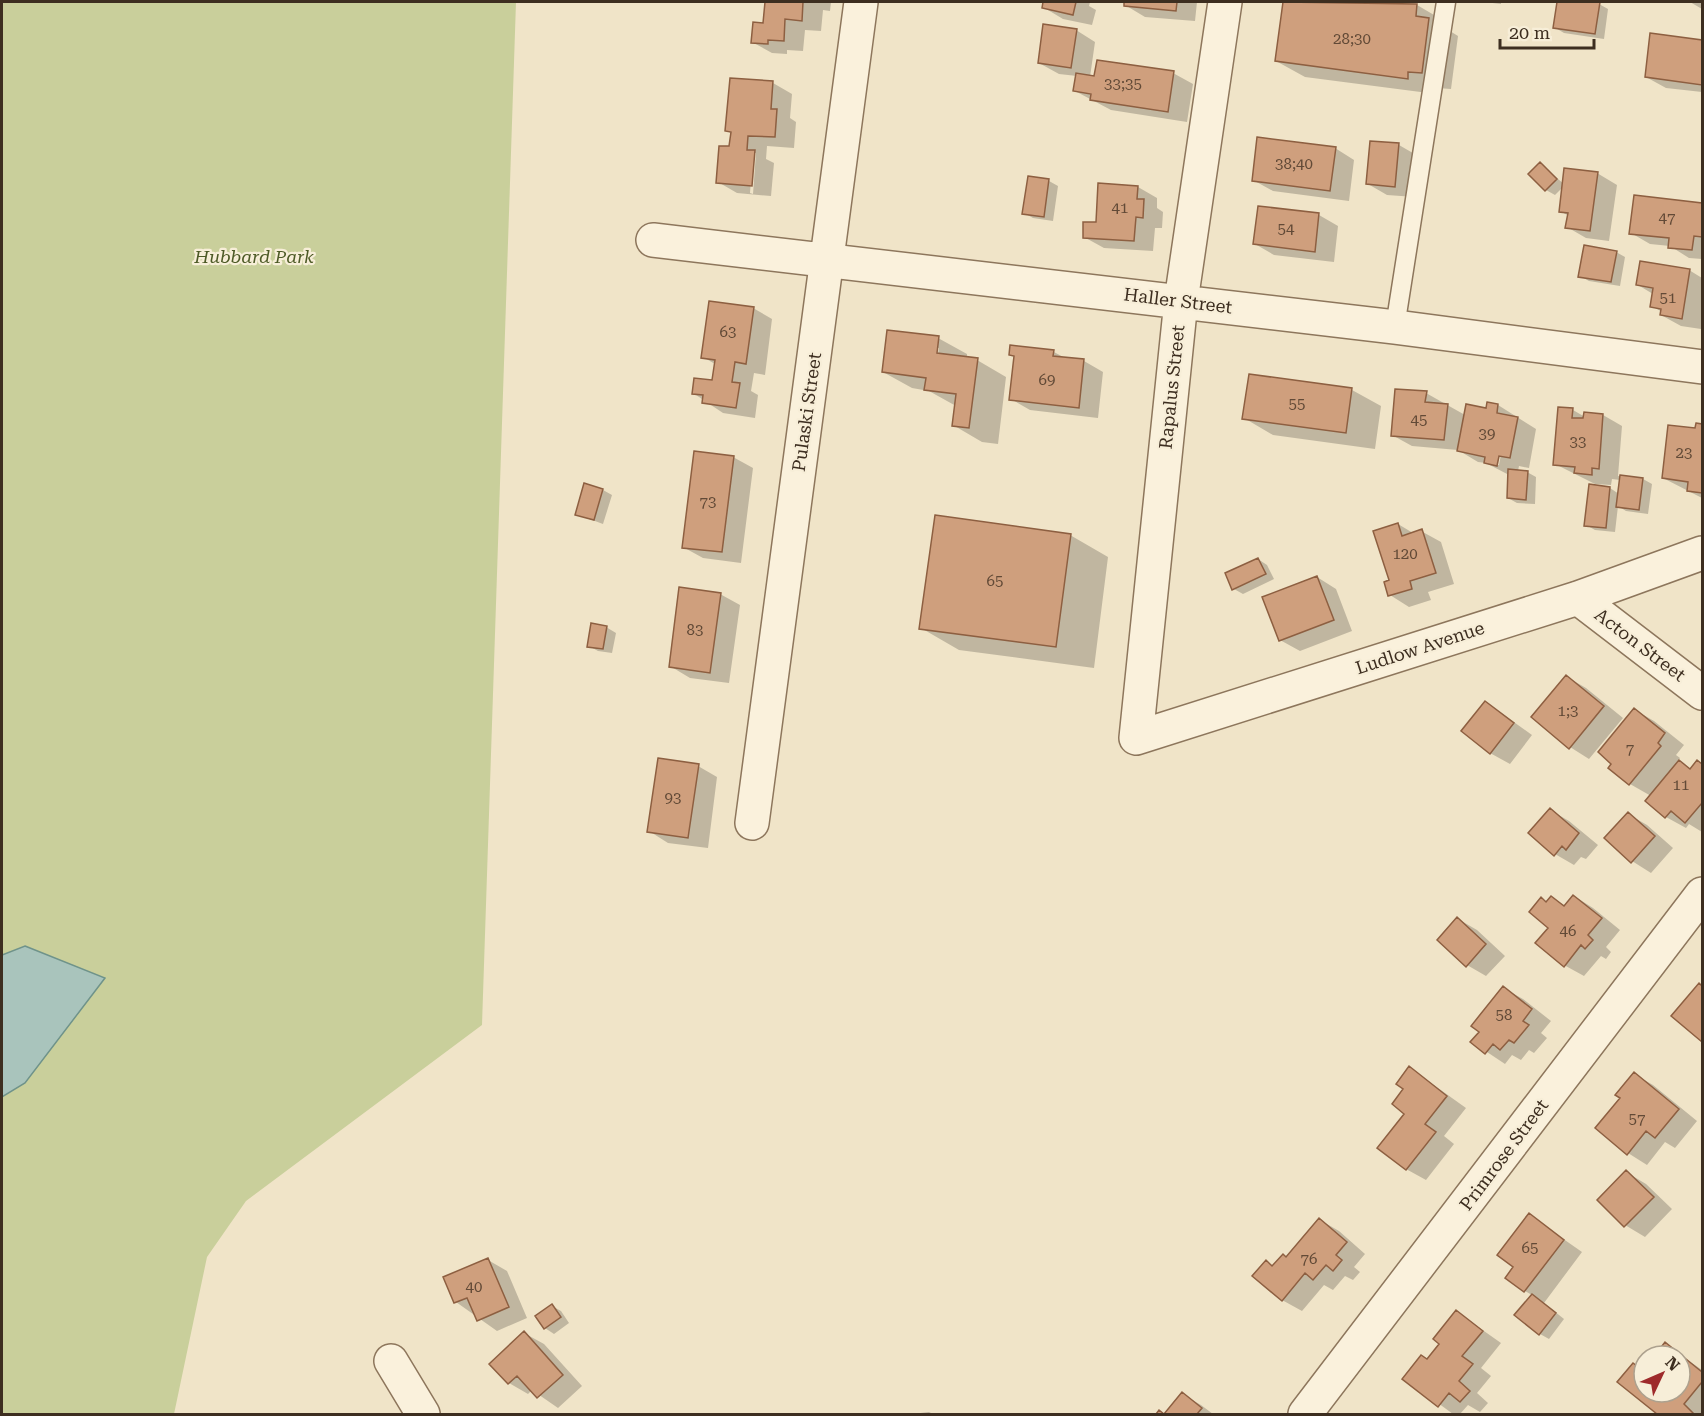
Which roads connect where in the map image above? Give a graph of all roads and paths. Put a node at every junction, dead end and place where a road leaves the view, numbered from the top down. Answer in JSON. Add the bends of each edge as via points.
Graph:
{"nodes":[{"id":1,"x":861,"y":2,"type":"edge"},
{"id":2,"x":1225,"y":2,"type":"edge"},
{"id":3,"x":1446,"y":2,"type":"edge"},
{"id":4,"x":653,"y":240,"type":"dead end"},
{"id":5,"x":828,"y":260,"type":"junction"},
{"id":6,"x":1180,"y":302,"type":"junction"},
{"id":7,"x":1395,"y":327,"type":"junction"},
{"id":8,"x":1702,"y":367,"type":"edge"},
{"id":9,"x":1702,"y":553,"type":"edge"},
{"id":10,"x":1578,"y":598,"type":"junction"},
{"id":11,"x":1702,"y":693,"type":"edge"},
{"id":12,"x":1136,"y":738,"type":"joint"},
{"id":13,"x":752,"y":823,"type":"dead end"},
{"id":14,"x":1702,"y":894,"type":"edge"},
{"id":15,"x":391,"y":1361,"type":"dead end"},
{"id":16,"x":1316,"y":1410,"type":"edge"},
{"id":17,"x":423,"y":1414,"type":"edge"}],
"edges":[{"from":1,"to":5,"type":"street","name":"Pulaski Street"},
{"from":2,"to":6,"type":"street","name":"Rapalus Street"},
{"from":3,"to":7,"type":"lane"},
{"from":4,"to":5,"type":"street","name":"Haller Street"},
{"from":5,"to":6,"type":"street","name":"Haller Street"},
{"from":5,"to":13,"type":"street","name":"Pulaski Street"},
{"from":6,"to":7,"type":"street","name":"Haller Street"},
{"from":6,"to":12,"type":"street","name":"Rapalus Street"},
{"from":7,"to":8,"type":"street","name":"Haller Street"},
{"from":9,"to":10,"type":"street","name":"Ludlow Avenue"},
{"from":10,"to":11,"type":"street","name":"Acton Street"},
{"from":10,"to":12,"type":"street","name":"Ludlow Avenue"},
{"from":14,"to":16,"type":"street","name":"Primrose Street"},
{"from":15,"to":17,"type":"street"}]}
